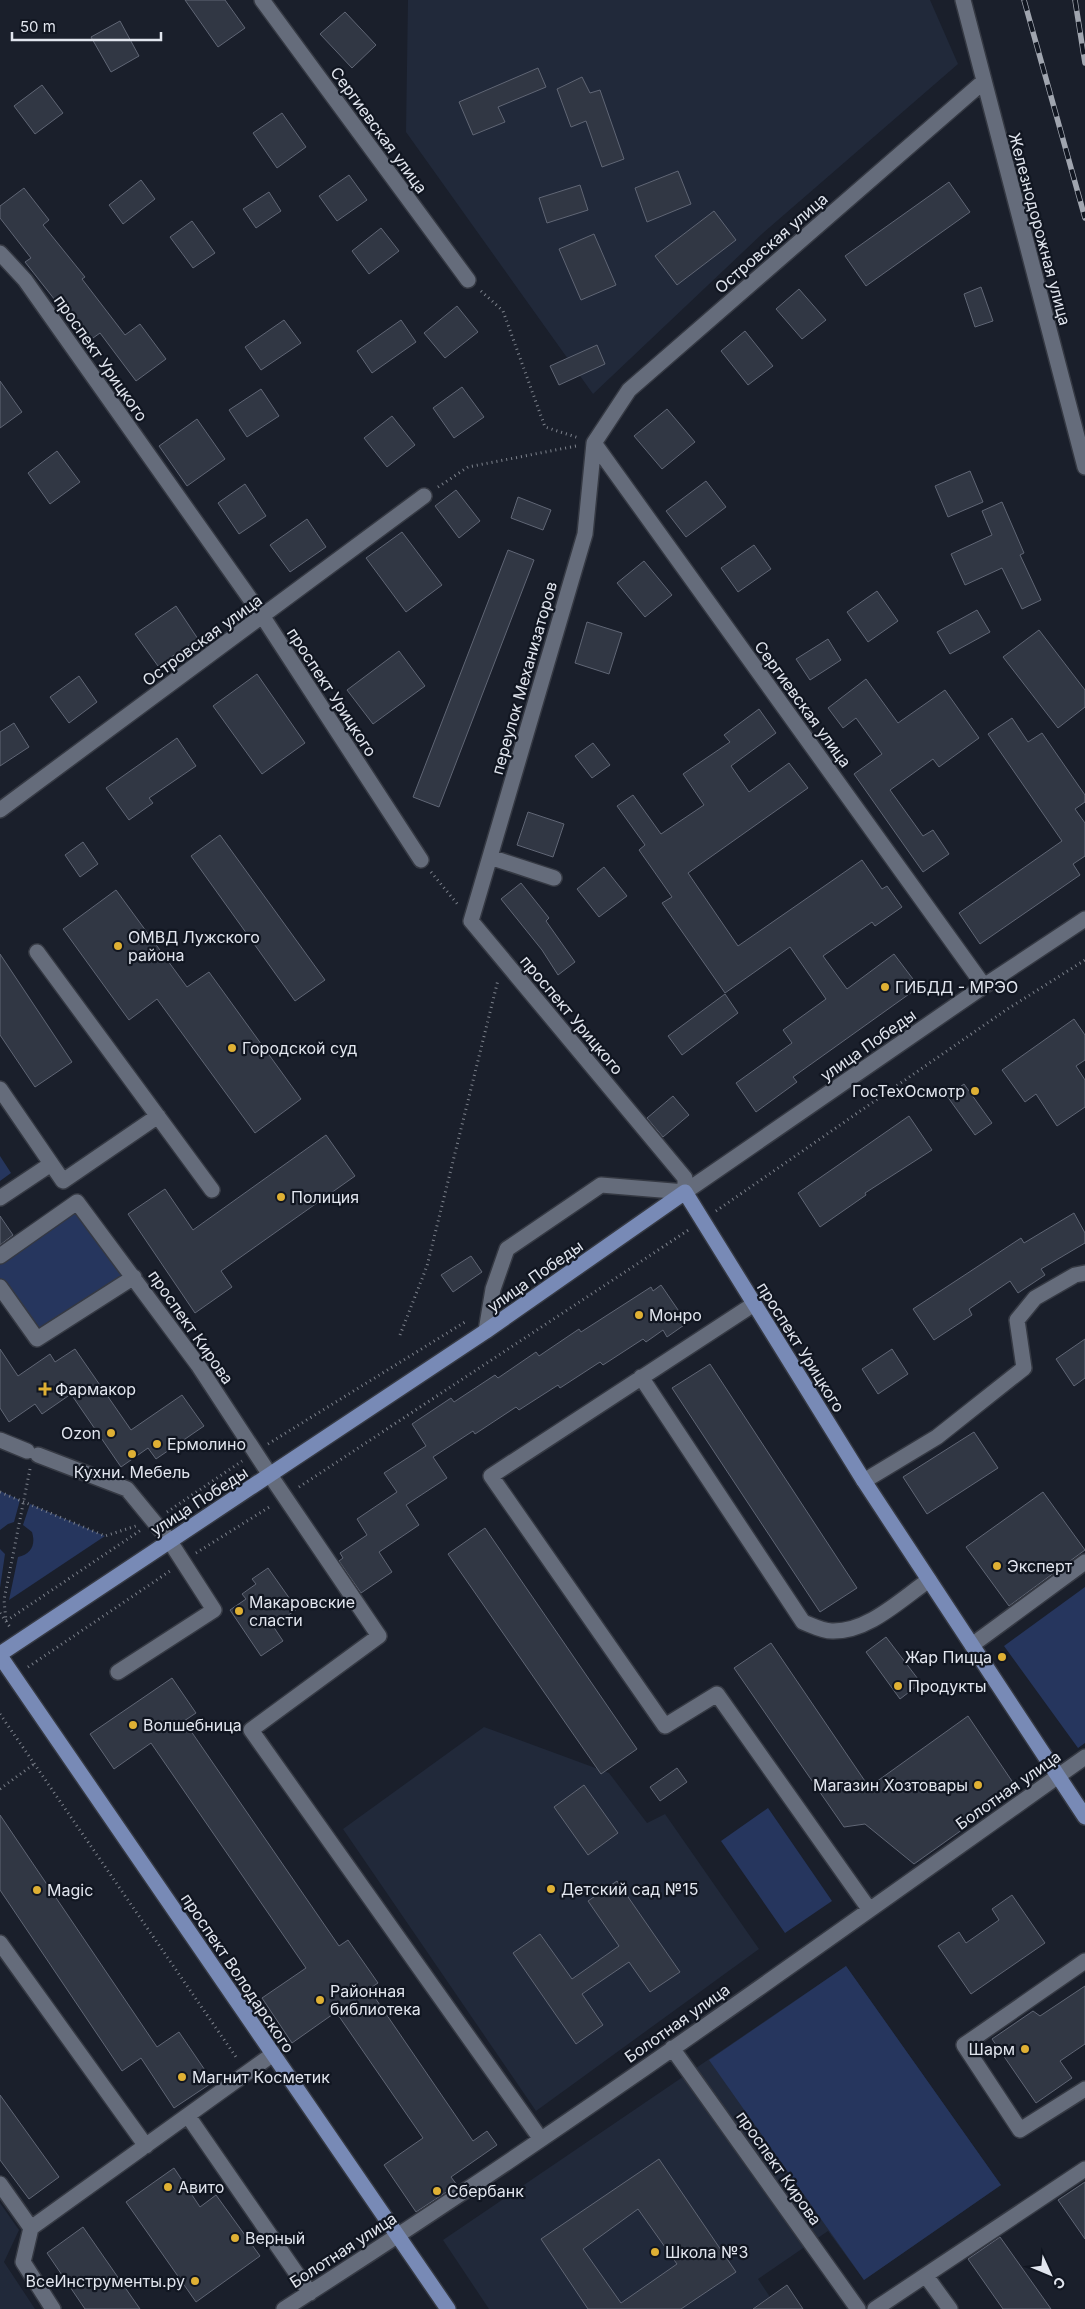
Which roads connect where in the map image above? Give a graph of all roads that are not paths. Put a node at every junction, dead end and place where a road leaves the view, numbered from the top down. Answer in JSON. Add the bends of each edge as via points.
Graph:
{"nodes":[{"id":1,"x":262,"y":0,"type":"edge"},
{"id":2,"x":963,"y":0,"type":"edge"},
{"id":3,"x":983,"y":82,"type":"junction"},
{"id":4,"x":0,"y":254,"type":"edge"},
{"id":5,"x":468,"y":280,"type":"road end"},
{"id":6,"x":594,"y":443,"type":"junction"},
{"id":7,"x":1085,"y":467,"type":"edge"},
{"id":8,"x":424,"y":496,"type":"road end"},
{"id":9,"x":263,"y":617,"type":"junction"},
{"id":10,"x":0,"y":810,"type":"edge"},
{"id":11,"x":490,"y":857,"type":"junction"},
{"id":12,"x":421,"y":860,"type":"road end"},
{"id":13,"x":554,"y":878,"type":"dead end"},
{"id":14,"x":1085,"y":919,"type":"edge"},
{"id":15,"x":471,"y":921,"type":"joint"},
{"id":16,"x":37,"y":952,"type":"dead end"},
{"id":17,"x":984,"y":986,"type":"junction"},
{"id":18,"x":0,"y":1089,"type":"edge"},
{"id":19,"x":158,"y":1116,"type":"junction"},
{"id":20,"x":51,"y":1164,"type":"junction"},
{"id":21,"x":212,"y":1190,"type":"dead end"},
{"id":22,"x":685,"y":1192,"type":"junction"},
{"id":23,"x":0,"y":1198,"type":"edge"},
{"id":24,"x":0,"y":1256,"type":"edge"},
{"id":25,"x":1085,"y":1273,"type":"edge"},
{"id":26,"x":134,"y":1277,"type":"junction"},
{"id":27,"x":0,"y":1287,"type":"edge"},
{"id":28,"x":754,"y":1304,"type":"junction"},
{"id":29,"x":486,"y":1331,"type":"junction"},
{"id":30,"x":641,"y":1377,"type":"junction"},
{"id":31,"x":0,"y":1440,"type":"edge"},
{"id":32,"x":270,"y":1476,"type":"junction"},
{"id":33,"x":864,"y":1481,"type":"junction"},
{"id":34,"x":169,"y":1540,"type":"junction"},
{"id":35,"x":1085,"y":1562,"type":"edge"},
{"id":36,"x":929,"y":1580,"type":"junction"},
{"id":37,"x":972,"y":1645,"type":"junction"},
{"id":38,"x":0,"y":1655,"type":"edge"},
{"id":39,"x":118,"y":1672,"type":"dead end"},
{"id":40,"x":1085,"y":1757,"type":"edge"},
{"id":41,"x":1058,"y":1776,"type":"junction"},
{"id":42,"x":1085,"y":1817,"type":"edge"},
{"id":43,"x":869,"y":1909,"type":"junction"},
{"id":44,"x":0,"y":1943,"type":"edge"},
{"id":45,"x":1085,"y":1961,"type":"edge"},
{"id":46,"x":672,"y":2048,"type":"junction"},
{"id":47,"x":273,"y":2054,"type":"junction"},
{"id":48,"x":1085,"y":2089,"type":"edge"},
{"id":49,"x":188,"y":2116,"type":"junction"},
{"id":50,"x":540,"y":2138,"type":"junction"},
{"id":51,"x":146,"y":2146,"type":"junction"},
{"id":52,"x":1085,"y":2170,"type":"edge"},
{"id":53,"x":0,"y":2184,"type":"edge"},
{"id":54,"x":31,"y":2228,"type":"junction"},
{"id":55,"x":398,"y":2237,"type":"junction"},
{"id":56,"x":926,"y":2276,"type":"junction"},
{"id":57,"x":310,"y":2293,"type":"junction"},
{"id":58,"x":53,"y":2309,"type":"edge"},
{"id":59,"x":284,"y":2309,"type":"edge"},
{"id":60,"x":448,"y":2309,"type":"edge"},
{"id":61,"x":858,"y":2309,"type":"edge"},
{"id":62,"x":875,"y":2309,"type":"edge"},
{"id":63,"x":950,"y":2309,"type":"edge"}],
"edges":[{"from":1,"to":5,"type":"street","name":"Сергиевская улица"},
{"from":2,"to":3,"type":"street","name":"Железнодорожная улица"},
{"from":3,"to":6,"type":"street","name":"Островская улица","via":[[629,390]]},
{"from":3,"to":7,"type":"street","name":"Железнодорожная улица"},
{"from":4,"to":9,"type":"street","name":"проспект Урицкого","via":[[25,280]]},
{"from":6,"to":11,"type":"street","name":"переулок Механизаторов","via":[[585,534]]},
{"from":6,"to":17,"type":"street","name":"Сергиевская улица"},
{"from":8,"to":9,"type":"street","name":"Островская улица"},
{"from":9,"to":10,"type":"street","name":"Островская улица"},
{"from":9,"to":12,"type":"street","name":"проспект Урицкого"},
{"from":11,"to":13,"type":"street"},
{"from":11,"to":15,"type":"street","name":"переулок Механизаторов"},
{"from":14,"to":17,"type":"street","name":"улица Победы"},
{"from":15,"to":22,"type":"street","name":"проспект Урицкого","via":[[685,1178]]},
{"from":16,"to":19,"type":"street"},
{"from":17,"to":22,"type":"street","name":"улица Победы"},
{"from":18,"to":20,"type":"street"},
{"from":19,"to":20,"type":"street","via":[[63,1181]]},
{"from":19,"to":21,"type":"street"},
{"from":20,"to":23,"type":"street"},
{"from":22,"to":28,"type":"main road","name":"проспект Урицкого"},
{"from":22,"to":29,"type":"main road","name":"улица Победы"},
{"from":22,"to":29,"type":"street","via":[[601,1186],[507,1248],[493,1289]]},
{"from":24,"to":26,"type":"street","name":"проспект Кирова","via":[[78,1202]]},
{"from":25,"to":33,"type":"street","via":[[1075,1274],[1035,1298],[1016,1320],[1024,1368],[937,1437]]},
{"from":26,"to":27,"type":"street","via":[[37,1339]]},
{"from":26,"to":32,"type":"street","name":"проспект Кирова","via":[[198,1364]]},
{"from":28,"to":30,"type":"street"},
{"from":28,"to":33,"type":"main road","name":"проспект Урицкого"},
{"from":29,"to":32,"type":"main road","name":"улица Победы"},
{"from":30,"to":36,"type":"street","via":[[802,1622],[830,1631],[864,1625]]},
{"from":30,"to":43,"type":"street","via":[[492,1476],[665,1726],[717,1694]]},
{"from":31,"to":34,"type":"street","via":[[32,1456],[126,1489]]},
{"from":32,"to":34,"type":"main road","name":"улица Победы"},
{"from":32,"to":50,"type":"street","name":"проспект Кирова","via":[[379,1636],[251,1730]]},
{"from":33,"to":36,"type":"main road","name":"проспект Урицкого"},
{"from":34,"to":38,"type":"main road","name":"улица Победы"},
{"from":34,"to":39,"type":"street","via":[[214,1610]]},
{"from":35,"to":37,"type":"street"},
{"from":36,"to":37,"type":"main road","name":"проспект Урицкого"},
{"from":37,"to":41,"type":"main road","name":"проспект Урицкого"},
{"from":38,"to":47,"type":"main road","name":"проспект Володарского"},
{"from":40,"to":41,"type":"street","name":"Болотная улица"},
{"from":41,"to":42,"type":"main road","name":"проспект Урицкого"},
{"from":41,"to":43,"type":"street","name":"Болотная улица"},
{"from":43,"to":46,"type":"street","name":"Болотная улица"},
{"from":44,"to":51,"type":"street"},
{"from":45,"to":48,"type":"street","via":[[964,2046],[1020,2130]]},
{"from":46,"to":50,"type":"street","name":"Болотная улица"},
{"from":46,"to":61,"type":"street","name":"проспект Кирова"},
{"from":47,"to":49,"type":"street"},
{"from":47,"to":55,"type":"main road","name":"проспект Володарского"},
{"from":49,"to":51,"type":"street"},
{"from":49,"to":57,"type":"street"},
{"from":50,"to":55,"type":"street","name":"Болотная улица"},
{"from":51,"to":54,"type":"street"},
{"from":52,"to":56,"type":"street"},
{"from":53,"to":54,"type":"street"},
{"from":54,"to":58,"type":"street","via":[[23,2262]]},
{"from":55,"to":57,"type":"street","name":"Болотная улица"},
{"from":55,"to":60,"type":"main road","name":"проспект Володарского"},
{"from":56,"to":62,"type":"street"},
{"from":56,"to":63,"type":"street"},
{"from":57,"to":59,"type":"street","name":"Болотная улица"}]}
